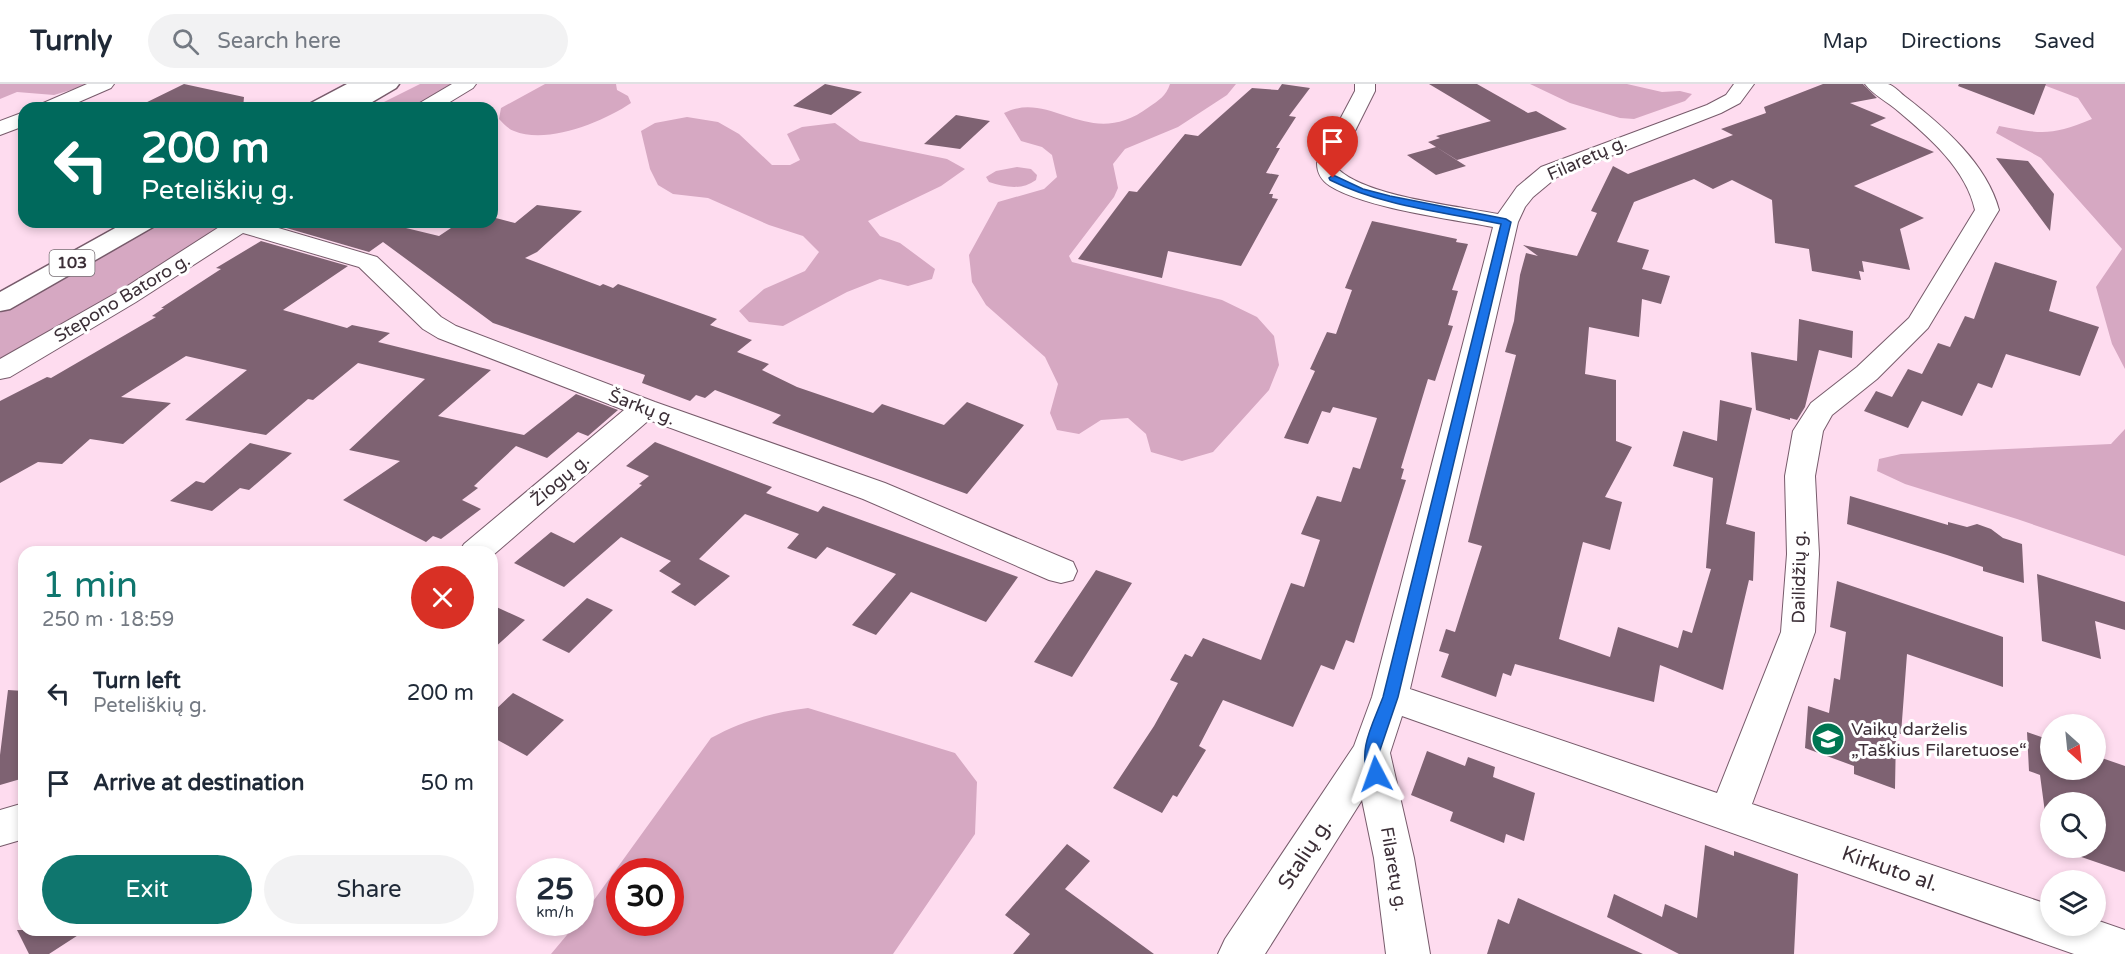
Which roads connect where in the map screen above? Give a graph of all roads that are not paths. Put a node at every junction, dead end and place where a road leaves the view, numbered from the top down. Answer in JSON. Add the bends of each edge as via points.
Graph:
{"nodes":[{"id":1,"x":104,"y":84,"type":"edge"},
{"id":2,"x":362,"y":84,"type":"edge"},
{"id":3,"x":389,"y":84,"type":"edge"},
{"id":4,"x":466,"y":84,"type":"edge"},
{"id":5,"x":1365,"y":84,"type":"edge"},
{"id":6,"x":1744,"y":84,"type":"edge"},
{"id":7,"x":1875,"y":84,"type":"edge"},
{"id":8,"x":62,"y":102,"type":"edge"},
{"id":9,"x":330,"y":102,"type":"edge"},
{"id":10,"x":357,"y":102,"type":"edge"},
{"id":11,"x":435,"y":102,"type":"edge"},
{"id":12,"x":18,"y":121,"type":"edge"},
{"id":13,"x":0,"y":129,"type":"edge"},
{"id":14,"x":1506,"y":222,"type":"junction"},
{"id":15,"x":99,"y":228,"type":"edge"},
{"id":16,"x":133,"y":228,"type":"edge"},
{"id":17,"x":233,"y":228,"type":"edge"},
{"id":18,"x":257,"y":228,"type":"edge"},
{"id":19,"x":0,"y":282,"type":"edge"},
{"id":20,"x":0,"y":303,"type":"edge"},
{"id":21,"x":0,"y":371,"type":"edge"},
{"id":22,"x":645,"y":408,"type":"junction"},
{"id":23,"x":482,"y":546,"type":"edge"},
{"id":24,"x":1061,"y":571,"type":"dead end"},
{"id":25,"x":1390,"y":697,"type":"junction"},
{"id":26,"x":1371,"y":753,"type":"junction"},
{"id":27,"x":1729,"y":813,"type":"junction"},
{"id":28,"x":18,"y":823,"type":"edge"},
{"id":29,"x":0,"y":828,"type":"edge"},
{"id":30,"x":2040,"y":921,"type":"edge"},
{"id":31,"x":2082,"y":936,"type":"edge"},
{"id":32,"x":2125,"y":951,"type":"edge"},
{"id":33,"x":1240,"y":954,"type":"edge"},
{"id":34,"x":1408,"y":954,"type":"edge"}],
"edges":[{"from":1,"to":8,"type":"street"},
{"from":2,"to":9,"type":"main road"},
{"from":3,"to":10,"type":"main road"},
{"from":4,"to":11,"type":"street"},
{"from":5,"to":14,"type":"street","via":[[1328,163],[1333,178],[1359,191],[1389,199]]},
{"from":6,"to":14,"type":"street","name":"Filaretų g.","via":[[1733,99],[1714,109],[1549,172],[1525,192]]},
{"from":7,"to":27,"type":"street","name":"Dailidžių g.","via":[[1944,144],[1984,193],[1987,210],[1918,322],[1874,366],[1821,409],[1809,431],[1800,476],[1803,554],[1798,632]]},
{"from":12,"to":13,"type":"street"},
{"from":14,"to":25,"type":"street","name":"Filaretų g."},
{"from":15,"to":19,"type":"main road","number":"103"},
{"from":16,"to":20,"type":"main road","number":"103"},
{"from":17,"to":21,"type":"street","name":"Stepono Batoro g.","via":[[127,297]]},
{"from":18,"to":22,"type":"street","name":"Šarkų g.","via":[[368,262],[432,323],[447,332]]},
{"from":22,"to":23,"type":"street","name":"Žiogų g."},
{"from":22,"to":24,"type":"street","name":"Šarkų g.","via":[[874,492]]},
{"from":25,"to":26,"type":"street","name":"Filaretų g."},
{"from":25,"to":27,"type":"street"},
{"from":26,"to":33,"type":"street","name":"Stalių g."},
{"from":26,"to":34,"type":"street","name":"Filaretų g.","via":[[1394,858]]},
{"from":27,"to":30,"type":"street","name":"Kirkuto al."},
{"from":28,"to":29,"type":"street"},
{"from":31,"to":32,"type":"street","name":"Kirkuto al."}]}
